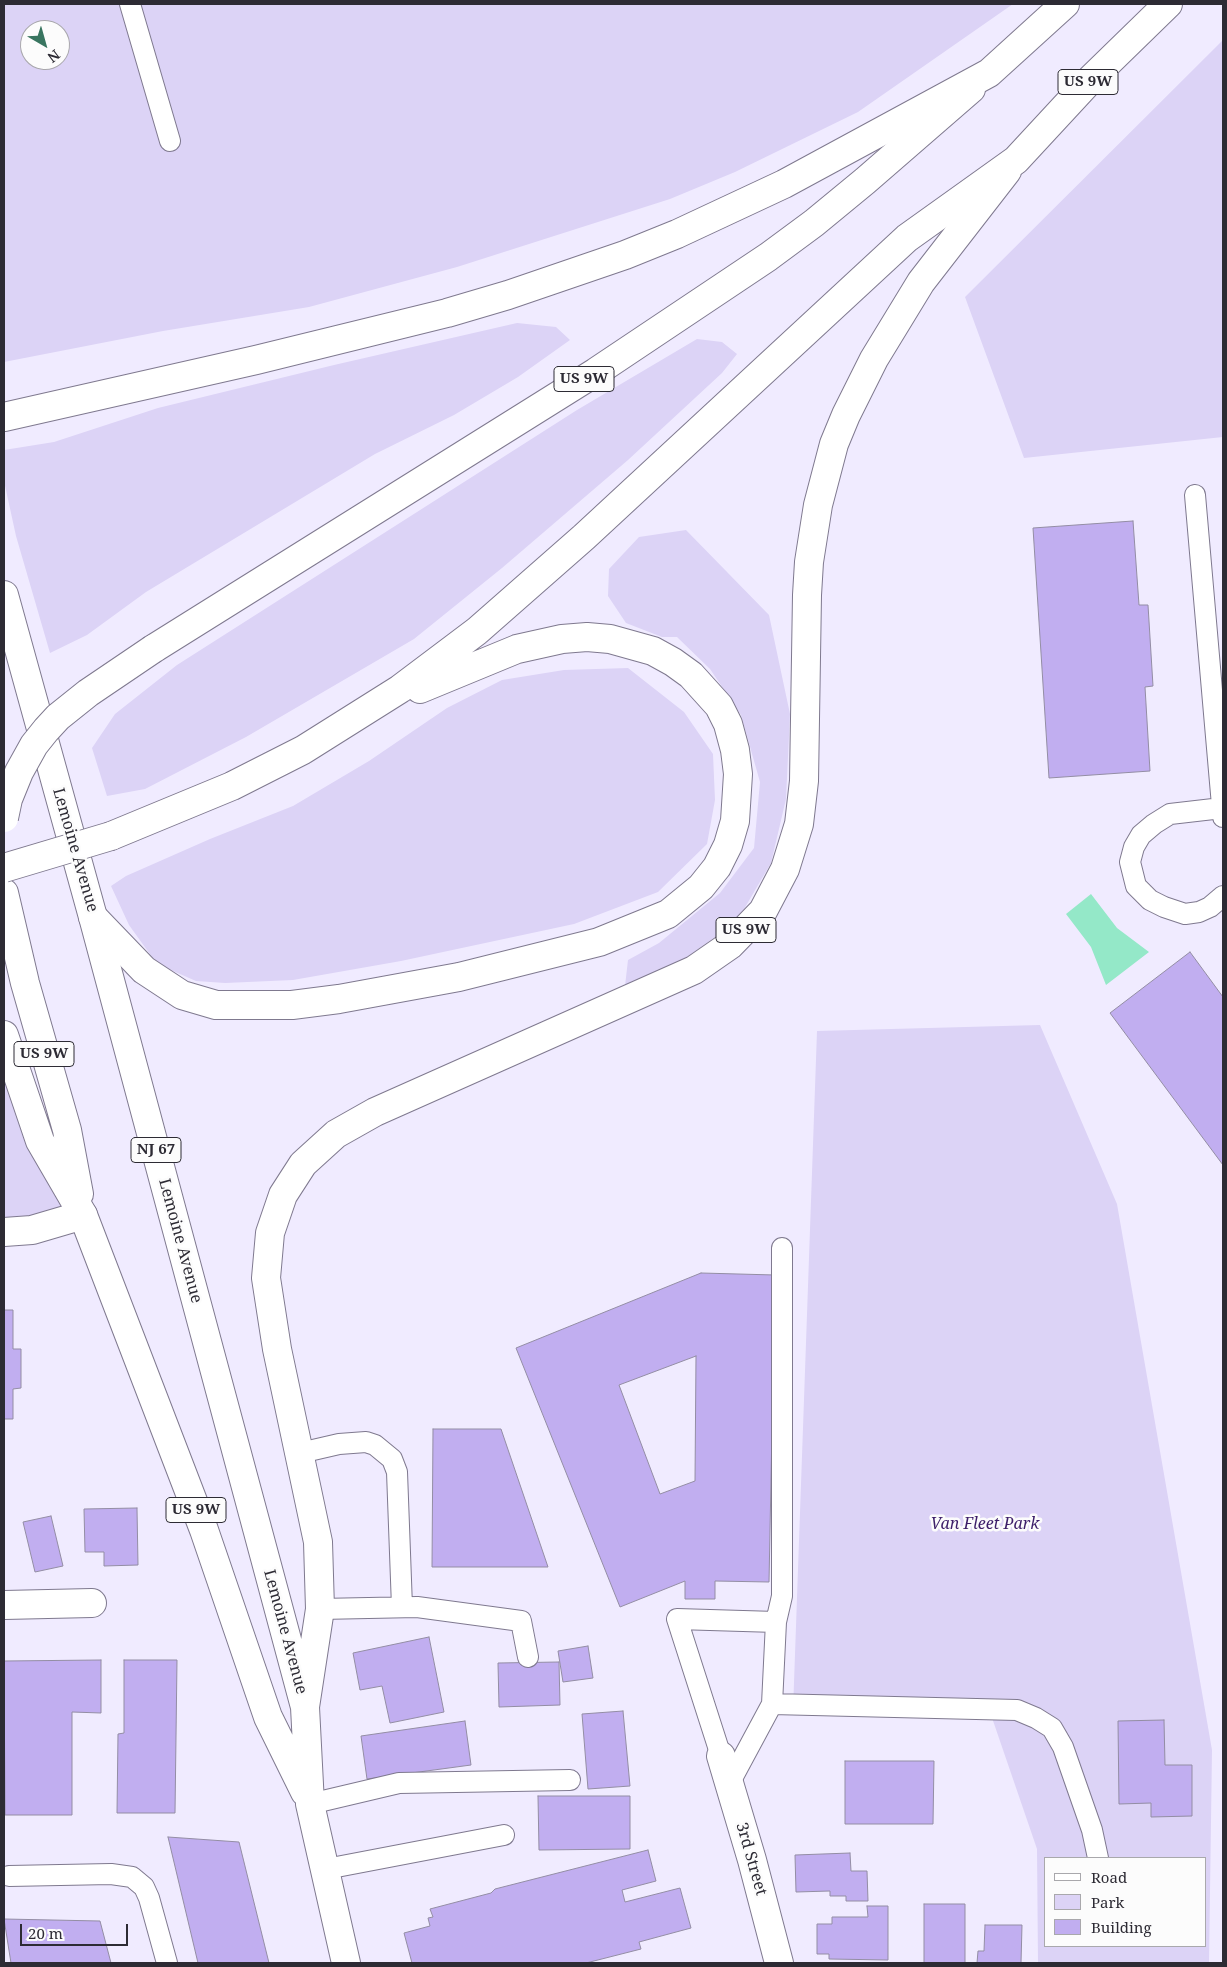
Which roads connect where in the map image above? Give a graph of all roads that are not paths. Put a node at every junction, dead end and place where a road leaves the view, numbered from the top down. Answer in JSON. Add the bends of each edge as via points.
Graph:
{"nodes":[{"id":1,"x":130,"y":4,"type":"edge"},
{"id":2,"x":1065,"y":4,"type":"edge"},
{"id":3,"x":1167,"y":5,"type":"edge"},
{"id":4,"x":990,"y":73,"type":"junction"},
{"id":5,"x":170,"y":141,"type":"dead end"},
{"id":6,"x":1016,"y":160,"type":"junction"},
{"id":7,"x":4,"y":417,"type":"edge"},
{"id":8,"x":1195,"y":495,"type":"dead end"},
{"id":9,"x":4,"y":595,"type":"edge"},
{"id":10,"x":370,"y":710,"type":"junction"},
{"id":11,"x":1223,"y":813,"type":"edge"},
{"id":12,"x":4,"y":818,"type":"edge"},
{"id":13,"x":4,"y":868,"type":"edge"},
{"id":14,"x":4,"y":893,"type":"edge"},
{"id":15,"x":1223,"y":896,"type":"edge"},
{"id":16,"x":93,"y":917,"type":"junction"},
{"id":17,"x":4,"y":1035,"type":"edge"},
{"id":18,"x":83,"y":1215,"type":"junction"},
{"id":19,"x":4,"y":1232,"type":"edge"},
{"id":20,"x":782,"y":1248,"type":"dead end"},
{"id":21,"x":300,"y":1453,"type":"junction"},
{"id":22,"x":92,"y":1603,"type":"dead end"},
{"id":23,"x":4,"y":1605,"type":"edge"},
{"id":24,"x":402,"y":1607,"type":"junction"},
{"id":25,"x":320,"y":1609,"type":"junction"},
{"id":26,"x":776,"y":1622,"type":"junction"},
{"id":27,"x":528,"y":1657,"type":"dead end"},
{"id":28,"x":772,"y":1704,"type":"junction"},
{"id":29,"x":305,"y":1707,"type":"junction"},
{"id":30,"x":721,"y":1756,"type":"joint"},
{"id":31,"x":570,"y":1780,"type":"dead end"},
{"id":32,"x":729,"y":1784,"type":"junction"},
{"id":33,"x":310,"y":1804,"type":"junction"},
{"id":34,"x":504,"y":1835,"type":"dead end"},
{"id":35,"x":1098,"y":1857,"type":"edge"},
{"id":36,"x":326,"y":1869,"type":"junction"},
{"id":37,"x":9,"y":1876,"type":"dead end"},
{"id":38,"x":167,"y":1963,"type":"edge"},
{"id":39,"x":346,"y":1963,"type":"edge"},
{"id":40,"x":779,"y":1963,"type":"edge"}],
"edges":[{"from":1,"to":5,"type":"lane"},
{"from":2,"to":4,"type":"main road","number":"US 9W"},
{"from":3,"to":6,"type":"main road","number":"US 9W","via":[[1091,79]]},
{"from":4,"to":7,"type":"main road","via":[[733,209],[566,276],[383,329]]},
{"from":4,"to":12,"type":"main road","number":"US 9W","bridge":true,"via":[[866,181],[768,257],[596,372],[88,693],[58,717],[34,745],[19,772]]},
{"from":6,"to":10,"type":"main road","via":[[907,238],[551,568],[470,637]]},
{"from":6,"to":21,"type":"main road","number":"US 9W","via":[[921,282],[866,374],[834,444],[818,505],[808,578],[802,804],[794,845],[775,891],[747,929],[694,970],[375,1112],[336,1134],[303,1164],[276,1214],[270,1233],[266,1278]]},
{"from":8,"to":11,"type":"lane"},
{"from":9,"to":16,"type":"main road","name":"Lemoine Avenue","number":"NJ 67"},
{"from":10,"to":13,"type":"main road","bridge":true,"via":[[303,750],[240,782],[111,836]]},
{"from":10,"to":16,"type":"main road","via":[[498,656],[538,644],[587,637],[654,651],[701,685],[719,706],[728,724],[738,774],[735,821],[728,845],[717,867],[685,902],[649,923],[608,939],[459,977],[292,1005],[216,1005],[182,995],[144,970]]},
{"from":11,"to":15,"type":"lane","via":[[1170,814],[1141,836],[1130,862],[1136,886],[1150,900],[1164,907],[1185,914],[1199,912]]},
{"from":14,"to":18,"type":"main road","number":"US 9W","via":[[24,983],[67,1130]]},
{"from":16,"to":29,"type":"main road","name":"Lemoine Avenue","number":"NJ 67"},
{"from":17,"to":18,"type":"main road","name":"Lemoine Avenue","via":[[40,1141]]},
{"from":18,"to":19,"type":"main road","via":[[32,1230]]},
{"from":18,"to":33,"type":"main road","name":"Lemoine Avenue","number":"US 9W","via":[[204,1530],[268,1717]]},
{"from":20,"to":26,"type":"lane","via":[[782,1596]]},
{"from":21,"to":24,"type":"lane","via":[[366,1442],[392,1459],[397,1472]]},
{"from":21,"to":25,"type":"main road","number":"US 9W","via":[[318,1542]]},
{"from":22,"to":23,"type":"main road"},
{"from":24,"to":25,"type":"lane"},
{"from":24,"to":27,"type":"lane","via":[[520,1621]]},
{"from":25,"to":29,"type":"main road","number":"US 9W"},
{"from":26,"to":28,"type":"lane"},
{"from":26,"to":30,"type":"lane","via":[[677,1619]]},
{"from":28,"to":32,"type":"lane"},
{"from":28,"to":35,"type":"lane","via":[[1017,1710],[1036,1718],[1052,1728],[1063,1747],[1092,1830]]},
{"from":29,"to":33,"type":"main road","name":"Lemoine Avenue","number":"US 9W"},
{"from":30,"to":32,"type":"main road","name":"3rd Street"},
{"from":31,"to":33,"type":"lane","via":[[399,1783]]},
{"from":32,"to":40,"type":"main road","name":"3rd Street"},
{"from":33,"to":36,"type":"main road","name":"Lemoine Avenue","number":"US 9W"},
{"from":34,"to":36,"type":"lane"},
{"from":36,"to":39,"type":"main road","name":"Lemoine Avenue","number":"US 9W"},
{"from":37,"to":38,"type":"lane","via":[[111,1874],[132,1877],[144,1887],[149,1898]]}]}
